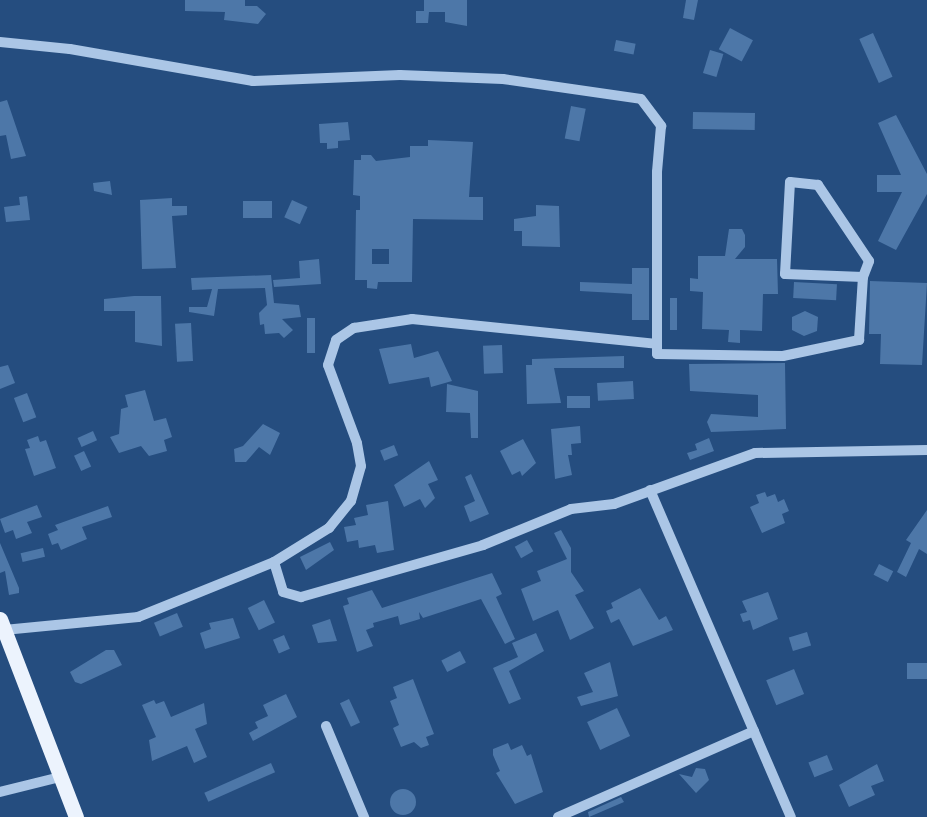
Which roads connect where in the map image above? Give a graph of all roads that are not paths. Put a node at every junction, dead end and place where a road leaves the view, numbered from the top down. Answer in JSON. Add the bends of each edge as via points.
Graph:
{"nodes":[{"id":1,"x":0,"y":42,"type":"edge"},
{"id":2,"x":863,"y":277,"type":"junction"},
{"id":3,"x":657,"y":344,"type":"junction"},
{"id":4,"x":927,"y":450,"type":"edge"},
{"id":5,"x":650,"y":490,"type":"junction"},
{"id":6,"x":274,"y":562,"type":"junction"},
{"id":7,"x":2,"y":625,"type":"edge"},
{"id":8,"x":326,"y":726,"type":"dead end"},
{"id":9,"x":754,"y":731,"type":"junction"},
{"id":10,"x":60,"y":777,"type":"junction"},
{"id":11,"x":0,"y":792,"type":"edge"},
{"id":12,"x":76,"y":817,"type":"edge"},
{"id":13,"x":364,"y":817,"type":"edge"},
{"id":14,"x":558,"y":817,"type":"edge"},
{"id":15,"x":791,"y":817,"type":"edge"}],
"edges":[{"from":1,"to":3,"type":"street","via":[[70,49],[253,81],[400,75],[503,79],[641,99],[661,126],[657,172]]},
{"from":2,"to":2,"type":"street","via":[[785,274],[790,182],[818,185],[869,261]]},
{"from":2,"to":3,"type":"street","via":[[859,340],[783,356],[657,354]]},
{"from":3,"to":6,"type":"street","via":[[412,319],[354,328],[336,340],[328,365],[357,443],[361,466],[351,501],[329,528]]},
{"from":4,"to":5,"type":"street","via":[[755,453]]},
{"from":5,"to":6,"type":"street","via":[[614,504],[571,508],[483,544],[301,597],[283,592]]},
{"from":5,"to":9,"type":"street"},
{"from":6,"to":7,"type":"street","via":[[138,617]]},
{"from":7,"to":10,"type":"main road"},
{"from":8,"to":13,"type":"street"},
{"from":9,"to":14,"type":"street"},
{"from":9,"to":15,"type":"street"},
{"from":10,"to":11,"type":"street"},
{"from":10,"to":12,"type":"main road"}]}
